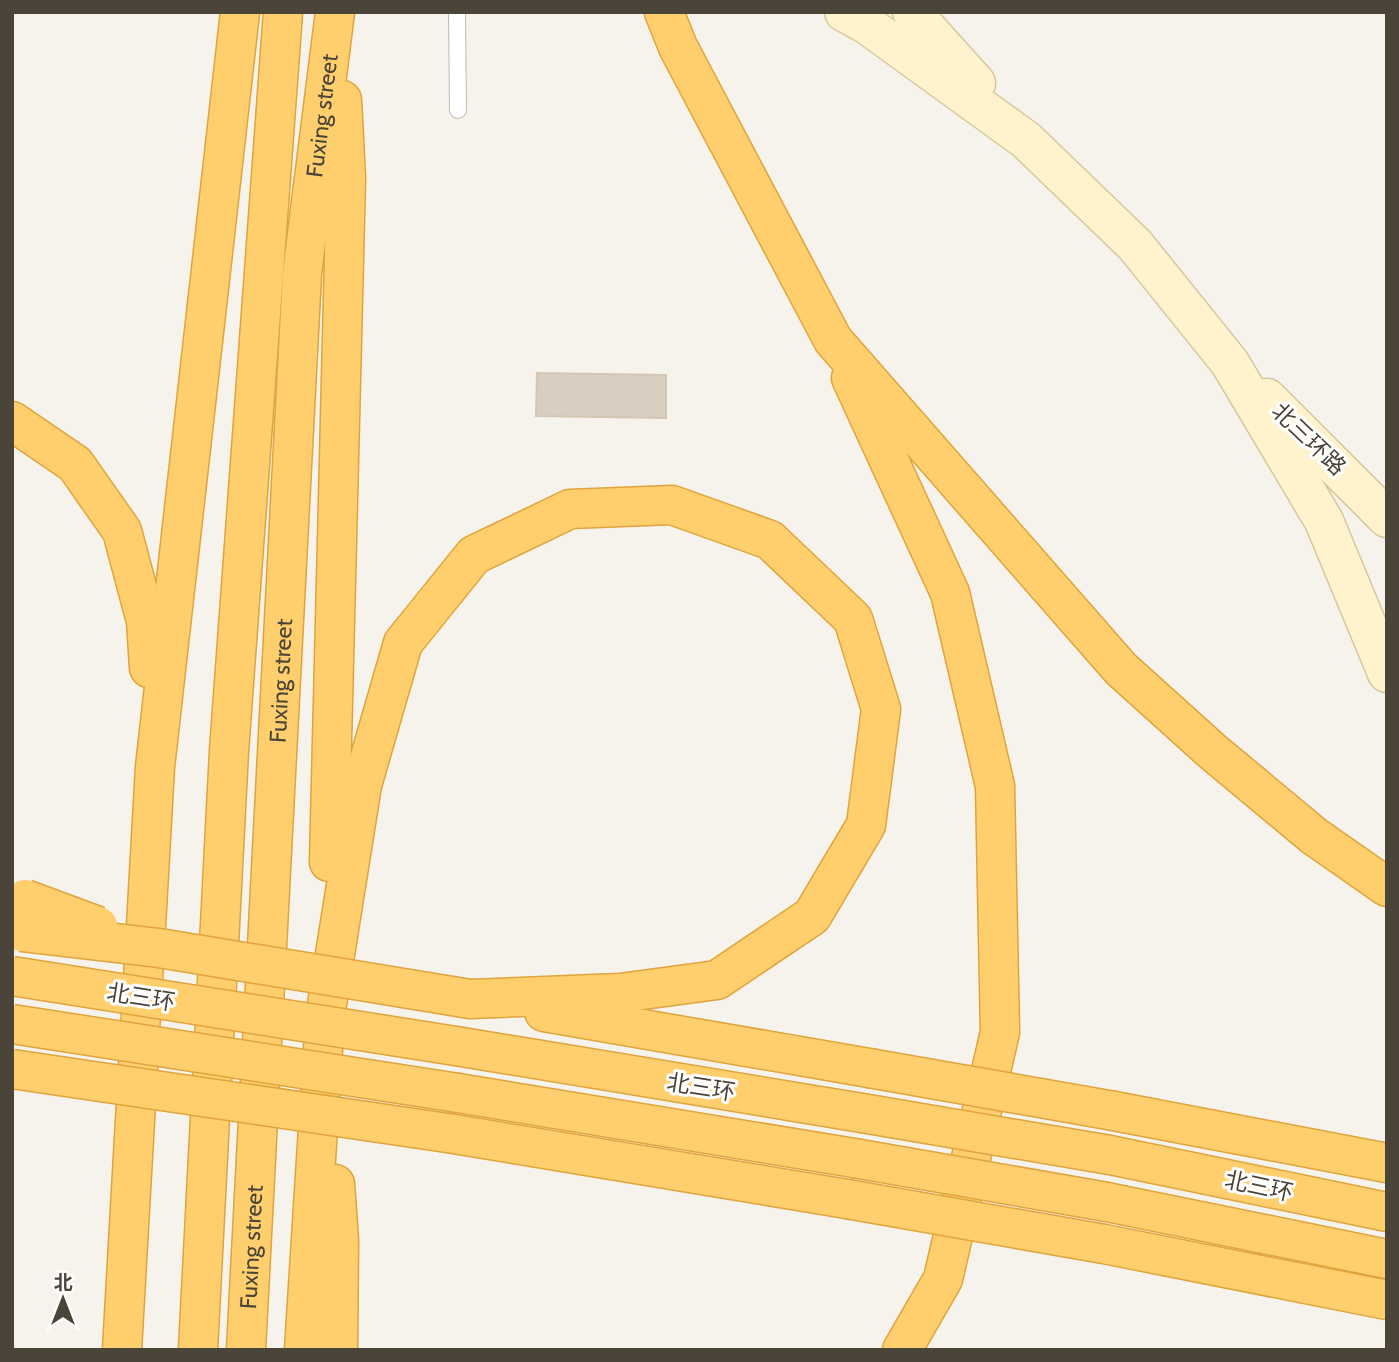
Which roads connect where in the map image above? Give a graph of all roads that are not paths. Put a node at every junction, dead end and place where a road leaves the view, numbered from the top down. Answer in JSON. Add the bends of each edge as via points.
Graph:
{"nodes":[{"id":1,"x":240,"y":12,"type":"edge"},
{"id":2,"x":284,"y":12,"type":"edge"},
{"id":3,"x":336,"y":12,"type":"edge"},
{"id":4,"x":457,"y":12,"type":"edge"},
{"id":5,"x":664,"y":12,"type":"edge"},
{"id":6,"x":844,"y":12,"type":"edge"},
{"id":7,"x":912,"y":12,"type":"edge"},
{"id":8,"x":458,"y":110,"type":"dead end"},
{"id":9,"x":1026,"y":140,"type":"junction"},
{"id":10,"x":833,"y":340,"type":"junction"},
{"id":11,"x":1230,"y":363,"type":"junction"},
{"id":12,"x":12,"y":421,"type":"edge"},
{"id":13,"x":1387,"y":518,"type":"edge"},
{"id":14,"x":1387,"y":673,"type":"edge"},
{"id":15,"x":155,"y":767,"type":"junction"},
{"id":16,"x":1387,"y":887,"type":"edge"},
{"id":17,"x":18,"y":915,"type":"edge"},
{"id":18,"x":12,"y":976,"type":"edge"},
{"id":19,"x":470,"y":999,"type":"junction"},
{"id":20,"x":325,"y":1017,"type":"junction"},
{"id":21,"x":12,"y":1024,"type":"edge"},
{"id":22,"x":139,"y":1057,"type":"junction"},
{"id":23,"x":12,"y":1069,"type":"edge"},
{"id":24,"x":1387,"y":1163,"type":"edge"},
{"id":25,"x":1387,"y":1212,"type":"edge"},
{"id":26,"x":1387,"y":1259,"type":"edge"},
{"id":27,"x":1387,"y":1300,"type":"edge"},
{"id":28,"x":98,"y":1350,"type":"edge"},
{"id":29,"x":122,"y":1350,"type":"edge"},
{"id":30,"x":198,"y":1350,"type":"edge"},
{"id":31,"x":246,"y":1350,"type":"edge"},
{"id":32,"x":304,"y":1350,"type":"edge"},
{"id":33,"x":338,"y":1350,"type":"edge"},
{"id":34,"x":902,"y":1350,"type":"edge"}],
"edges":[{"from":1,"to":15,"type":"highway"},
{"from":2,"to":30,"type":"highway","name":"Fuxing street","via":[[230,737]]},
{"from":3,"to":20,"type":"highway","via":[[346,178]]},
{"from":3,"to":31,"type":"highway","name":"Fuxing street","via":[[302,274]]},
{"from":4,"to":8,"type":"lane"},
{"from":5,"to":10,"type":"highway","via":[[678,47]]},
{"from":6,"to":9,"type":"main road"},
{"from":7,"to":9,"type":"main road"},
{"from":9,"to":11,"type":"main road","via":[[1135,245]]},
{"from":10,"to":16,"type":"highway","via":[[1121,669],[1314,836]]},
{"from":10,"to":34,"type":"highway","via":[[950,593],[995,786],[1000,1032],[943,1279]]},
{"from":11,"to":13,"type":"main road","name":"北三环路"},
{"from":11,"to":14,"type":"main road","via":[[1324,521]]},
{"from":12,"to":15,"type":"highway","via":[[75,464],[122,531],[146,621]]},
{"from":15,"to":22,"type":"highway"},
{"from":17,"to":19,"type":"highway","bridge":true,"via":[[159,948]]},
{"from":18,"to":25,"type":"highway","name":"北三环","bridge":true,"via":[[1110,1155]]},
{"from":19,"to":20,"type":"highway","via":[[620,993],[716,980],[812,916],[866,825],[881,709],[853,619],[770,540],[672,505],[570,509],[474,555],[402,643],[362,785]]},
{"from":19,"to":24,"type":"highway","bridge":true},
{"from":20,"to":32,"type":"highway"},
{"from":20,"to":33,"type":"highway","via":[[339,1240]]},
{"from":21,"to":26,"type":"highway","name":"北三环","bridge":true,"via":[[854,1158],[1107,1202]]},
{"from":22,"to":28,"type":"highway"},
{"from":22,"to":29,"type":"highway"},
{"from":23,"to":27,"type":"highway","bridge":true,"via":[[454,1134],[847,1199]]}]}
